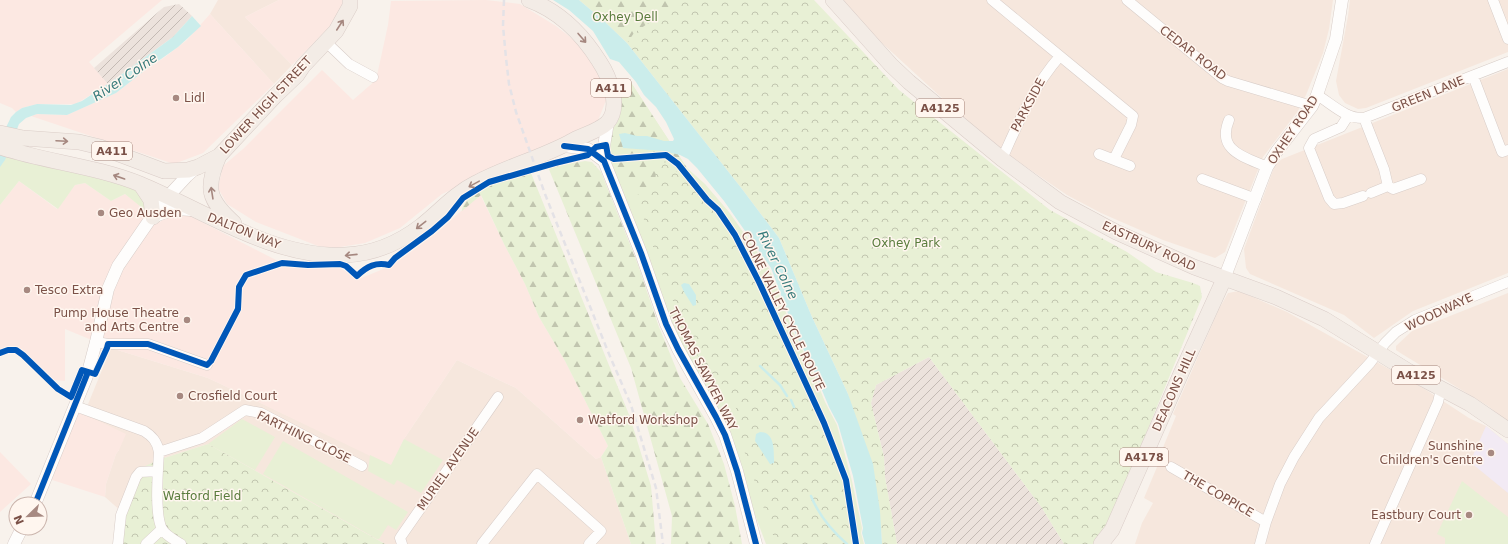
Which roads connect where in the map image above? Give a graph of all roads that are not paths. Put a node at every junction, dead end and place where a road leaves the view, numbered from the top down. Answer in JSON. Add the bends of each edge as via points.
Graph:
{"nodes":[{"id":1,"x":529,"y":0,"type":"edge"},
{"id":2,"x":833,"y":0,"type":"edge"},
{"id":3,"x":992,"y":0,"type":"edge"},
{"id":4,"x":1127,"y":0,"type":"edge"},
{"id":5,"x":1342,"y":0,"type":"edge"},
{"id":6,"x":1493,"y":0,"type":"edge"},
{"id":7,"x":354,"y":2,"type":"edge"},
{"id":8,"x":1508,"y":39,"type":"edge"},
{"id":9,"x":326,"y":42,"type":"junction"},
{"id":10,"x":1060,"y":56,"type":"junction"},
{"id":11,"x":1508,"y":62,"type":"edge"},
{"id":12,"x":1472,"y":76,"type":"junction"},
{"id":13,"x":372,"y":77,"type":"dead end"},
{"id":14,"x":1315,"y":100,"type":"junction"},
{"id":15,"x":1348,"y":116,"type":"junction"},
{"id":16,"x":1364,"y":118,"type":"junction"},
{"id":17,"x":1229,"y":120,"type":"dead end"},
{"id":18,"x":608,"y":122,"type":"junction"},
{"id":19,"x":0,"y":133,"type":"edge"},
{"id":20,"x":564,"y":146,"type":"junction"},
{"id":21,"x":0,"y":147,"type":"edge"},
{"id":22,"x":1508,"y":150,"type":"edge"},
{"id":23,"x":1099,"y":154,"type":"dead end"},
{"id":24,"x":219,"y":156,"type":"junction"},
{"id":25,"x":1002,"y":159,"type":"junction"},
{"id":26,"x":1114,"y":159,"type":"junction"},
{"id":27,"x":604,"y":161,"type":"junction"},
{"id":28,"x":198,"y":166,"type":"junction"},
{"id":29,"x":1130,"y":166,"type":"dead end"},
{"id":30,"x":1267,"y":167,"type":"junction"},
{"id":31,"x":1202,"y":179,"type":"dead end"},
{"id":32,"x":1421,"y":179,"type":"dead end"},
{"id":33,"x":140,"y":184,"type":"junction"},
{"id":34,"x":1388,"y":186,"type":"junction"},
{"id":35,"x":168,"y":197,"type":"junction"},
{"id":36,"x":1256,"y":199,"type":"junction"},
{"id":37,"x":193,"y":210,"type":"junction"},
{"id":38,"x":153,"y":217,"type":"junction"},
{"id":39,"x":246,"y":232,"type":"junction"},
{"id":40,"x":1224,"y":279,"type":"junction"},
{"id":41,"x":1508,"y":282,"type":"edge"},
{"id":42,"x":96,"y":342,"type":"junction"},
{"id":43,"x":1377,"y":352,"type":"junction"},
{"id":44,"x":207,"y":365,"type":"dead end"},
{"id":45,"x":1441,"y":389,"type":"junction"},
{"id":46,"x":498,"y":396,"type":"dead end"},
{"id":47,"x":75,"y":406,"type":"junction"},
{"id":48,"x":1508,"y":430,"type":"edge"},
{"id":49,"x":159,"y":452,"type":"junction"},
{"id":50,"x":362,"y":466,"type":"dead end"},
{"id":51,"x":1171,"y":467,"type":"dead end"},
{"id":52,"x":158,"y":471,"type":"junction"},
{"id":53,"x":38,"y":496,"type":"edge"},
{"id":54,"x":1266,"y":522,"type":"junction"},
{"id":55,"x":162,"y":529,"type":"junction"},
{"id":56,"x":118,"y":544,"type":"edge"},
{"id":57,"x":146,"y":544,"type":"edge"},
{"id":58,"x":181,"y":544,"type":"edge"},
{"id":59,"x":402,"y":544,"type":"edge"},
{"id":60,"x":482,"y":544,"type":"edge"},
{"id":61,"x":589,"y":544,"type":"edge"},
{"id":62,"x":756,"y":544,"type":"edge"},
{"id":63,"x":1102,"y":544,"type":"edge"},
{"id":64,"x":1260,"y":544,"type":"edge"},
{"id":65,"x":1375,"y":544,"type":"edge"}],
"edges":[{"from":1,"to":18,"type":"main road","number":"A411","one_way":true,"via":[[554,12],[567,22],[596,56],[607,75],[613,96],[612,113]]},
{"from":2,"to":25,"type":"main road","name":"EASTBURY ROAD","number":"A4125","via":[[904,78]]},
{"from":3,"to":10,"type":"street"},
{"from":4,"to":14,"type":"street","name":"CEDAR ROAD","via":[[1222,78]]},
{"from":5,"to":14,"type":"street","name":"OXHEY ROAD","via":[[1336,39]]},
{"from":6,"to":8,"type":"street"},
{"from":9,"to":7,"type":"main road","name":"LOWER HIGH STREET","number":"A411","one_way":true},
{"from":9,"to":13,"type":"street","via":[[349,64]]},
{"from":9,"to":24,"type":"main road","name":"LOWER HIGH STREET","number":"A411"},
{"from":10,"to":25,"type":"street","name":"PARKSIDE","via":[[1042,78],[1020,118]]},
{"from":10,"to":26,"type":"street","via":[[1133,116],[1132,125]]},
{"from":11,"to":12,"type":"street","name":"GREEN LANE"},
{"from":12,"to":16,"type":"street","name":"GREEN LANE"},
{"from":12,"to":22,"type":"street","via":[[1502,152]]},
{"from":14,"to":15,"type":"street","name":"GREEN LANE"},
{"from":14,"to":30,"type":"street","name":"OXHEY ROAD"},
{"from":15,"to":16,"type":"street","name":"GREEN LANE"},
{"from":15,"to":34,"type":"street","via":[[1341,127],[1314,139],[1309,148],[1329,198],[1334,204],[1343,203]]},
{"from":16,"to":34,"type":"street"},
{"from":17,"to":30,"type":"street","via":[[1225,134],[1230,146],[1239,155]]},
{"from":18,"to":20,"type":"main road","name":"DALTON WAY","number":"A411"},
{"from":18,"to":27,"type":"street","name":"THOMAS SAWYER WAY"},
{"from":19,"to":28,"type":"main road","number":"A411","one_way":true,"via":[[23,138],[79,142],[100,147],[164,171],[188,170]]},
{"from":20,"to":27,"type":"street","name":"THOMAS SAWYER WAY","via":[[588,149]]},
{"from":20,"to":39,"type":"main road","name":"DALTON WAY","number":"A411","one_way":true,"via":[[476,183],[399,240],[375,250],[328,255],[271,244]]},
{"from":33,"to":21,"type":"main road","number":"A411","one_way":true,"via":[[103,171],[20,154]]},
{"from":23,"to":26,"type":"street"},
{"from":24,"to":28,"type":"main road","name":"LOWER HIGH STREET","number":"A411"},
{"from":39,"to":24,"type":"main road","number":"A411","one_way":true,"via":[[221,211],[212,197],[211,181]]},
{"from":25,"to":40,"type":"main road","name":"EASTBURY ROAD","number":"A4125","via":[[1060,202],[1116,232]]},
{"from":26,"to":29,"type":"street"},
{"from":27,"to":62,"type":"street","name":"THOMAS SAWYER WAY","via":[[666,324],[725,435]]},
{"from":28,"to":35,"type":"street","name":"LOWER HIGH STREET"},
{"from":30,"to":36,"type":"street","name":"OXHEY ROAD"},
{"from":31,"to":36,"type":"street"},
{"from":32,"to":34,"type":"street","via":[[1396,189]]},
{"from":33,"to":35,"type":"main road","number":"A411"},
{"from":33,"to":38,"type":"main road","via":[[151,200]]},
{"from":35,"to":37,"type":"main road","name":"DALTON WAY","number":"A411"},
{"from":35,"to":38,"type":"street","name":"LOWER HIGH STREET"},
{"from":36,"to":40,"type":"street","name":"OXHEY ROAD"},
{"from":37,"to":38,"type":"street","via":[[181,208]]},
{"from":37,"to":39,"type":"main road","name":"DALTON WAY","number":"A411"},
{"from":38,"to":42,"type":"street","name":"LOWER HIGH STREET","via":[[118,266],[108,288]]},
{"from":40,"to":43,"type":"main road","name":"EASTBURY ROAD","number":"A4125","via":[[1276,297],[1324,319]]},
{"from":40,"to":63,"type":"main road","name":"DEACONS HILL","number":"A4178","via":[[1112,530]]},
{"from":41,"to":43,"type":"street","name":"WOODWAYE","via":[[1415,320],[1396,332]]},
{"from":42,"to":44,"type":"street","via":[[148,344]]},
{"from":42,"to":47,"type":"street","name":"LOWER HIGH STREET","via":[[87,376]]},
{"from":43,"to":45,"type":"main road","name":"EASTBURY ROAD","number":"A4125"},
{"from":43,"to":54,"type":"street","name":"WOODWAYE","via":[[1320,418],[1294,457],[1280,484]]},
{"from":45,"to":48,"type":"main road","name":"EASTBURY ROAD","number":"A4125","via":[[1470,404]]},
{"from":45,"to":65,"type":"street","via":[[1438,402]]},
{"from":46,"to":59,"type":"street","name":"MURIEL AVENUE","via":[[400,538]]},
{"from":47,"to":49,"type":"street","via":[[144,430],[158,444]]},
{"from":47,"to":53,"type":"street","name":"LOWER HIGH STREET"},
{"from":49,"to":50,"type":"street","name":"FARTHING CLOSE","via":[[202,438],[245,410],[261,413]]},
{"from":49,"to":52,"type":"street"},
{"from":51,"to":54,"type":"street","name":"THE COPPICE"},
{"from":52,"to":55,"type":"street","via":[[158,510]]},
{"from":52,"to":56,"type":"street","via":[[140,472],[136,477],[121,515]]},
{"from":54,"to":64,"type":"street","name":"WOODWAYE"},
{"from":55,"to":57,"type":"street"},
{"from":55,"to":58,"type":"street"},
{"from":60,"to":61,"type":"street","via":[[537,474],[601,531]]}]}
